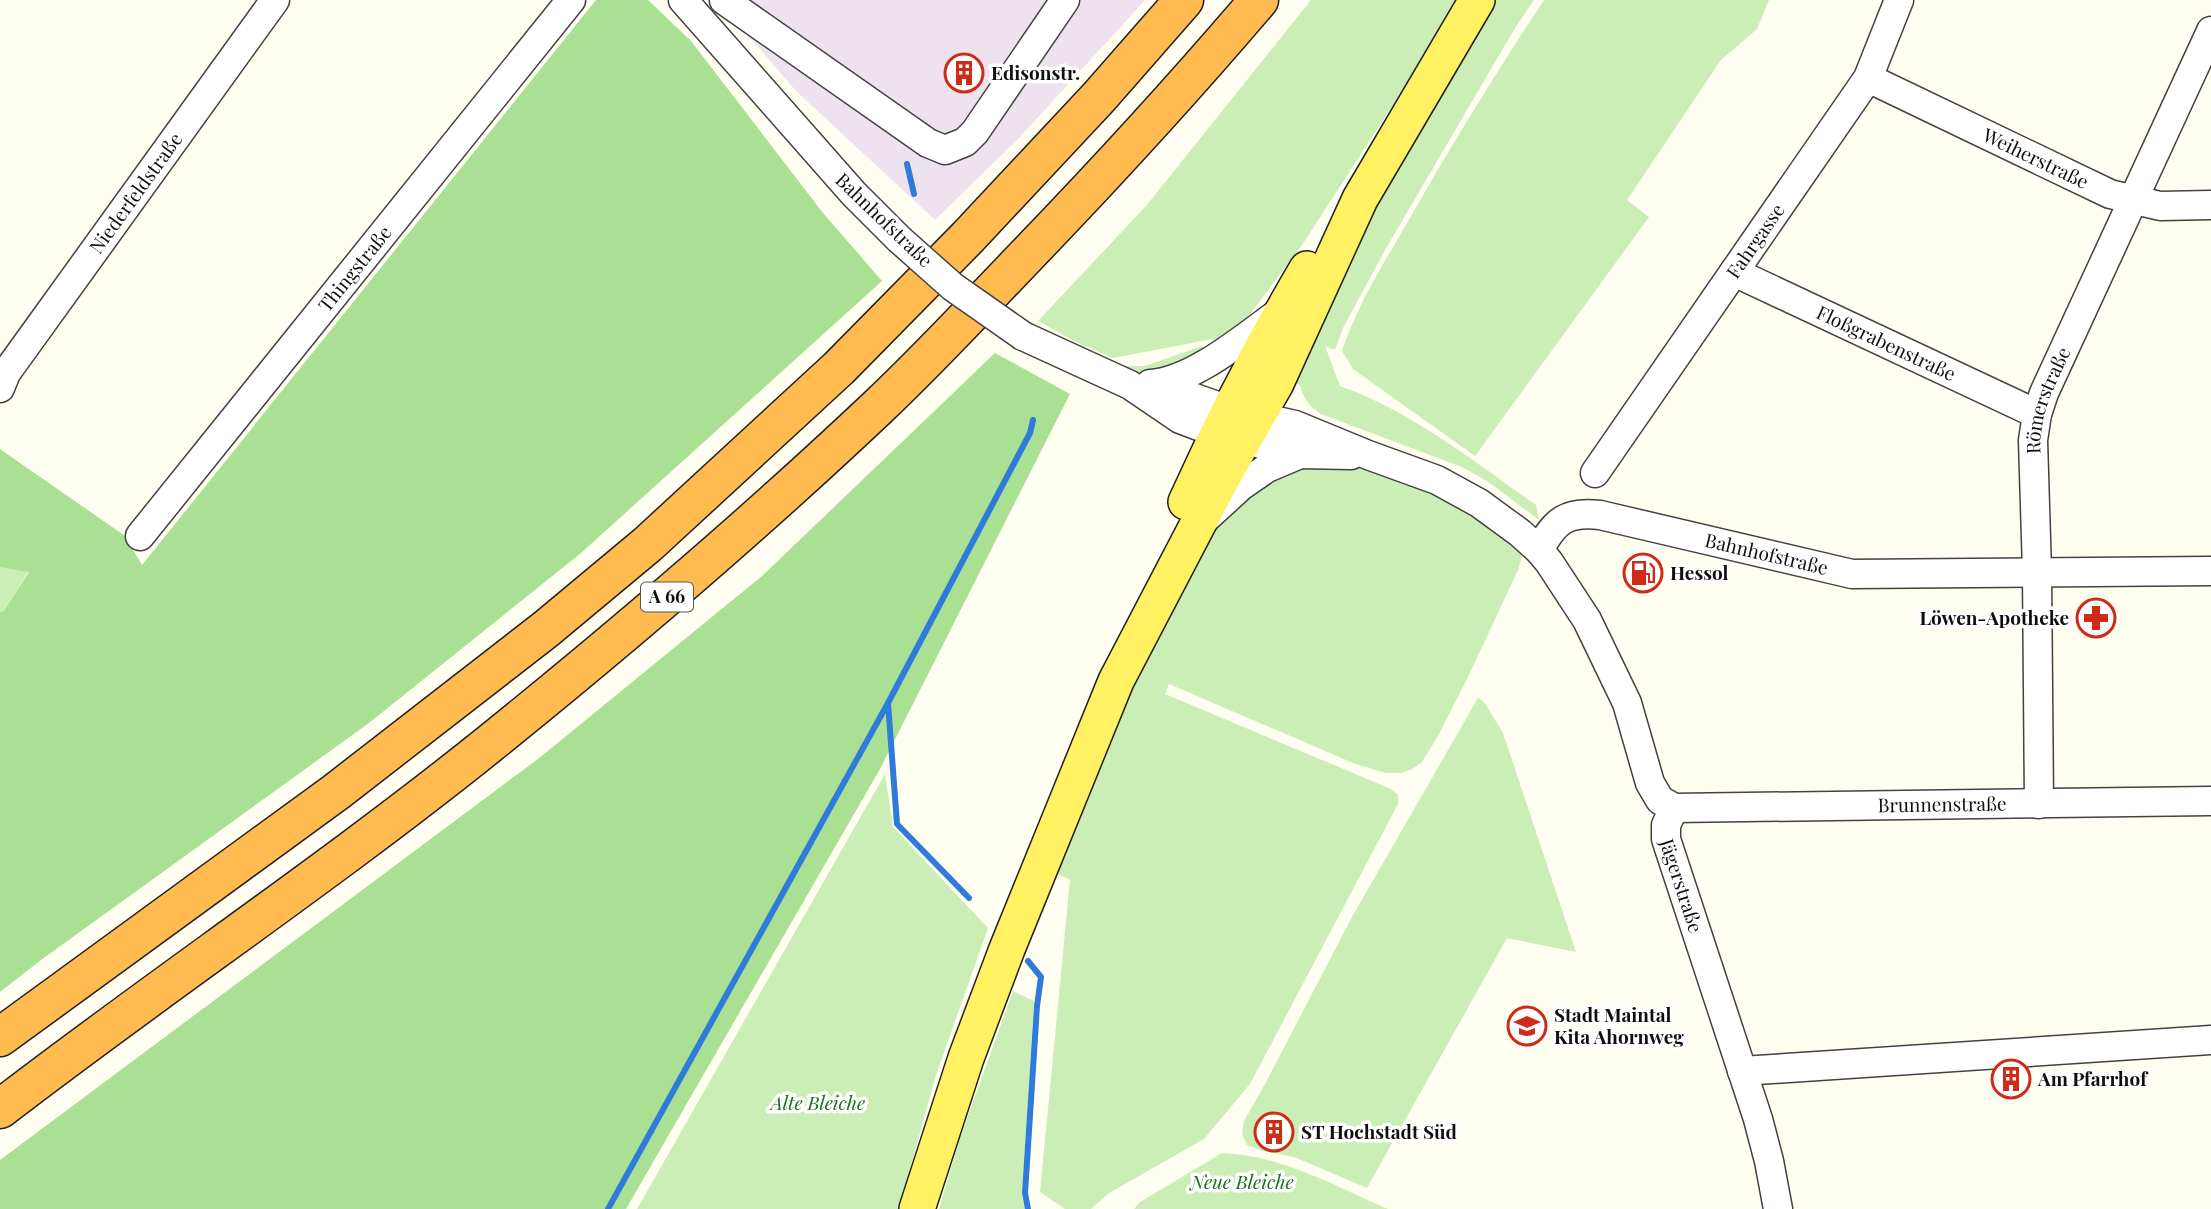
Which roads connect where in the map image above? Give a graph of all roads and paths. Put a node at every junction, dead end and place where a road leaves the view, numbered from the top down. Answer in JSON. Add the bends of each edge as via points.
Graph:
{"nodes":[{"id":1,"x":275,"y":0,"type":"edge"},
{"id":2,"x":571,"y":0,"type":"edge"},
{"id":3,"x":683,"y":0,"type":"edge"},
{"id":4,"x":724,"y":0,"type":"edge"},
{"id":5,"x":1065,"y":0,"type":"edge"},
{"id":6,"x":1184,"y":0,"type":"edge"},
{"id":7,"x":1259,"y":0,"type":"edge"},
{"id":8,"x":1477,"y":0,"type":"edge"},
{"id":9,"x":1899,"y":0,"type":"edge"},
{"id":10,"x":2211,"y":31,"type":"edge"},
{"id":11,"x":1868,"y":78,"type":"junction"},
{"id":12,"x":1360,"y":199,"type":"junction"},
{"id":13,"x":2133,"y":201,"type":"junction"},
{"id":14,"x":2211,"y":205,"type":"edge"},
{"id":15,"x":1734,"y":272,"type":"junction"},
{"id":16,"x":1282,"y":310,"type":"junction"},
{"id":17,"x":1142,"y":384,"type":"junction"},
{"id":18,"x":0,"y":388,"type":"edge"},
{"id":19,"x":2037,"y":414,"type":"junction"},
{"id":20,"x":1237,"y":425,"type":"junction"},
{"id":21,"x":1300,"y":454,"type":"junction"},
{"id":22,"x":1368,"y":455,"type":"junction"},
{"id":23,"x":1595,"y":473,"type":"dead end"},
{"id":24,"x":1195,"y":528,"type":"junction"},
{"id":25,"x":139,"y":537,"type":"dead end"},
{"id":26,"x":1539,"y":550,"type":"junction"},
{"id":27,"x":2211,"y":571,"type":"edge"},
{"id":28,"x":2037,"y":572,"type":"junction"},
{"id":29,"x":1115,"y":681,"type":"junction"},
{"id":30,"x":2211,"y":801,"type":"edge"},
{"id":31,"x":2039,"y":804,"type":"junction"},
{"id":32,"x":1674,"y":808,"type":"junction"},
{"id":33,"x":0,"y":1037,"type":"edge"},
{"id":34,"x":2211,"y":1040,"type":"edge"},
{"id":35,"x":1742,"y":1071,"type":"junction"},
{"id":36,"x":0,"y":1109,"type":"edge"},
{"id":37,"x":917,"y":1209,"type":"edge"},
{"id":38,"x":1778,"y":1209,"type":"edge"}],
"edges":[{"from":1,"to":18,"type":"street","name":"Niederfeldstraße","via":[[6,373]]},
{"from":2,"to":25,"type":"street","name":"Thingstraße"},
{"from":3,"to":17,"type":"street","name":"Bahnhofstraße","bridge":true,"via":[[854,194],[953,286],[1023,336],[1078,362]]},
{"from":4,"to":5,"type":"street","via":[[928,143],[945,150],[975,132]]},
{"from":6,"to":33,"type":"highway","number":"A 66","via":[[968,237],[839,368],[648,544],[336,792]]},
{"from":7,"to":36,"type":"highway","number":"A 66","via":[[1142,134],[948,337],[861,423],[687,580],[424,795]]},
{"from":8,"to":12,"type":"main road"},
{"from":9,"to":11,"type":"street","name":"Fahrgasse"},
{"from":10,"to":13,"type":"street","name":"Römerstraße"},
{"from":11,"to":13,"type":"street","name":"Weiherstraße"},
{"from":11,"to":15,"type":"street","name":"Fahrgasse"},
{"from":12,"to":16,"type":"main road"},
{"from":12,"to":20,"type":"main road","via":[[1276,383]]},
{"from":13,"to":14,"type":"street","name":"Weiherstraße","via":[[2160,206]]},
{"from":13,"to":19,"type":"street","name":"Römerstraße"},
{"from":15,"to":19,"type":"street","name":"Floßgrabenstraße"},
{"from":15,"to":23,"type":"street","name":"Fahrgasse"},
{"from":16,"to":17,"type":"street","via":[[1220,356],[1185,374]]},
{"from":16,"to":20,"type":"main road"},
{"from":17,"to":20,"type":"street","name":"Bahnhofstraße","via":[[1180,419]]},
{"from":19,"to":28,"type":"street","name":"Römerstraße","via":[[2033,440]]},
{"from":20,"to":21,"type":"street","name":"Bahnhofstraße"},
{"from":20,"to":22,"type":"street","name":"Bahnhofstraße","via":[[1295,425]]},
{"from":20,"to":24,"type":"main road"},
{"from":20,"to":29,"type":"main road","via":[[1146,589]]},
{"from":21,"to":22,"type":"street","name":"Bahnhofstraße"},
{"from":21,"to":24,"type":"street","name":"Bahnhofstraße","via":[[1241,486]]},
{"from":22,"to":26,"type":"street","name":"Bahnhofstraße","via":[[1455,489],[1498,515]]},
{"from":24,"to":29,"type":"main road"},
{"from":26,"to":28,"type":"street","name":"Bahnhofstraße","via":[[1558,523],[1581,513],[1852,573]]},
{"from":26,"to":32,"type":"street","via":[[1603,649],[1628,702],[1650,783],[1660,800]]},
{"from":27,"to":28,"type":"street","name":"Bahnhofstraße"},
{"from":28,"to":31,"type":"street","name":"Römerstraße"},
{"from":29,"to":37,"type":"main road","via":[[1003,961]]},
{"from":30,"to":31,"type":"street","name":"Brunnenstraße"},
{"from":31,"to":32,"type":"street","name":"Brunnenstraße"},
{"from":32,"to":35,"type":"street","name":"Jägerstraße","via":[[1666,839]]},
{"from":34,"to":35,"type":"street"},
{"from":35,"to":38,"type":"street","name":"Jägerstraße","via":[[1761,1129]]}]}
